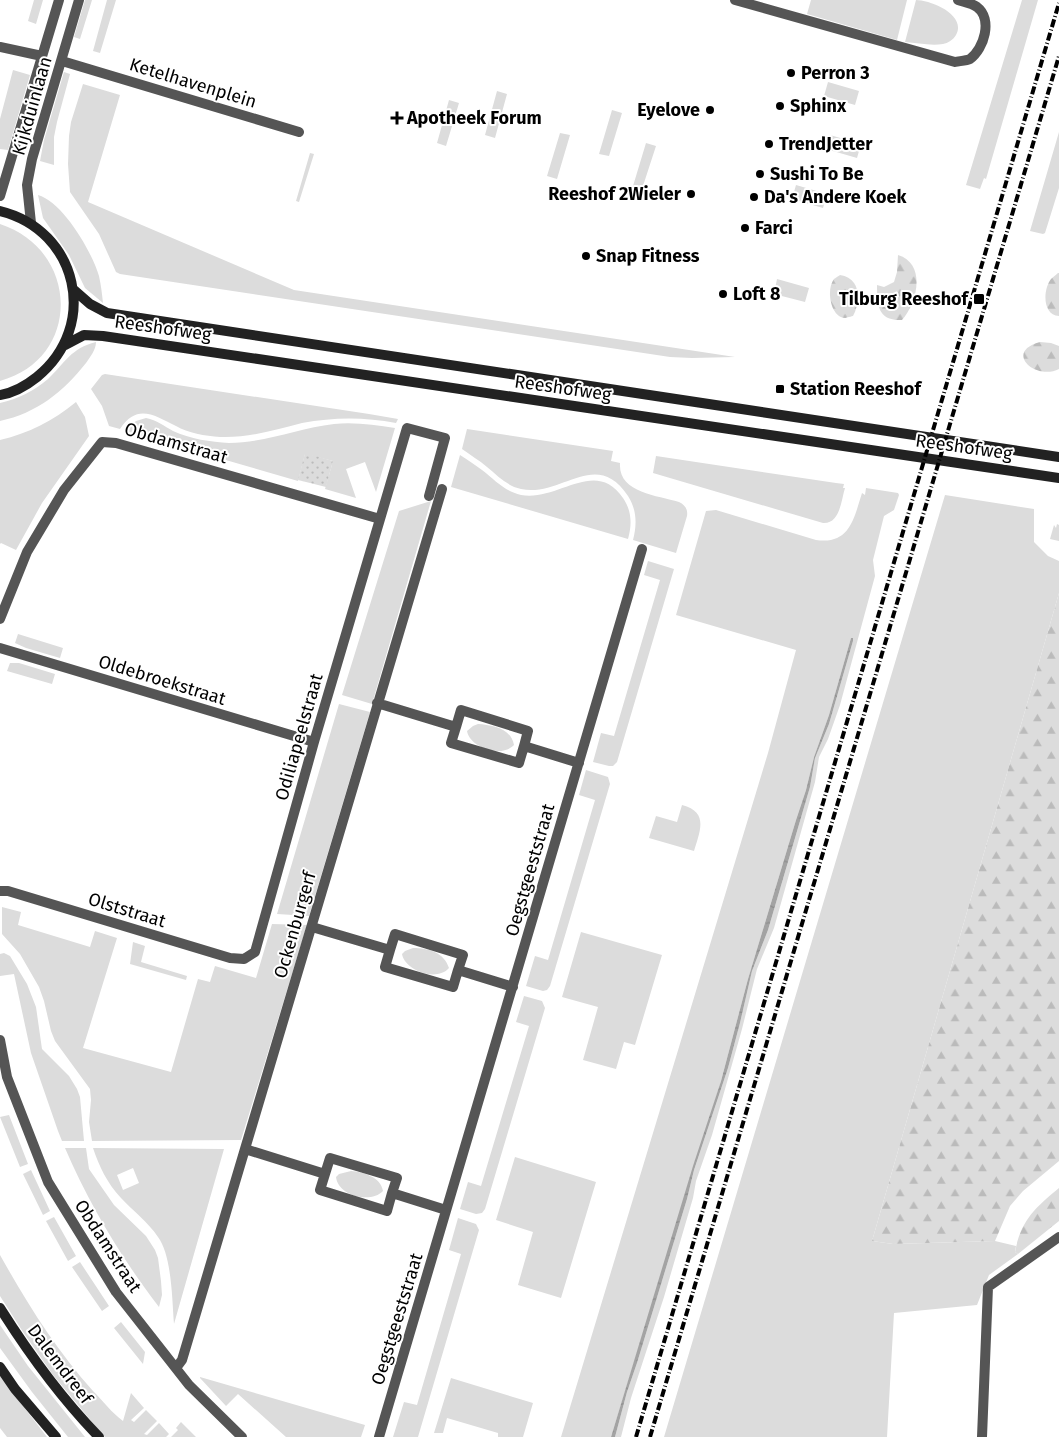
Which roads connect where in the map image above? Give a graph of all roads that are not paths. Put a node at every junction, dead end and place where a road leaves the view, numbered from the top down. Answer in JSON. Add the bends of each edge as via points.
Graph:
{"nodes":[{"id":1,"x":59,"y":0,"type":"edge"},
{"id":2,"x":79,"y":0,"type":"edge"},
{"id":3,"x":735,"y":0,"type":"edge"},
{"id":4,"x":958,"y":0,"type":"edge"},
{"id":5,"x":0,"y":47,"type":"edge"},
{"id":6,"x":42,"y":56,"type":"junction"},
{"id":7,"x":62,"y":61,"type":"junction"},
{"id":8,"x":299,"y":132,"type":"dead end"},
{"id":9,"x":0,"y":196,"type":"edge"},
{"id":10,"x":0,"y":211,"type":"edge"},
{"id":11,"x":31,"y":223,"type":"junction"},
{"id":12,"x":74,"y":290,"type":"junction"},
{"id":13,"x":65,"y":345,"type":"junction"},
{"id":14,"x":0,"y":395,"type":"edge"},
{"id":15,"x":1059,"y":457,"type":"edge"},
{"id":16,"x":1059,"y":478,"type":"edge"},
{"id":17,"x":442,"y":489,"type":"dead end"},
{"id":18,"x":429,"y":496,"type":"dead end"},
{"id":19,"x":380,"y":519,"type":"junction"},
{"id":20,"x":642,"y":549,"type":"dead end"},
{"id":21,"x":0,"y":620,"type":"edge"},
{"id":22,"x":0,"y":648,"type":"edge"},
{"id":23,"x":377,"y":704,"type":"junction"},
{"id":24,"x":456,"y":727,"type":"junction"},
{"id":25,"x":314,"y":742,"type":"junction"},
{"id":26,"x":524,"y":746,"type":"junction"},
{"id":27,"x":579,"y":763,"type":"junction"},
{"id":28,"x":0,"y":891,"type":"edge"},
{"id":29,"x":312,"y":926,"type":"junction"},
{"id":30,"x":390,"y":950,"type":"junction"},
{"id":31,"x":244,"y":959,"type":"joint"},
{"id":32,"x":458,"y":970,"type":"junction"},
{"id":33,"x":513,"y":987,"type":"junction"},
{"id":34,"x":0,"y":1040,"type":"edge"},
{"id":35,"x":245,"y":1149,"type":"junction"},
{"id":36,"x":325,"y":1174,"type":"junction"},
{"id":37,"x":392,"y":1193,"type":"junction"},
{"id":38,"x":446,"y":1210,"type":"junction"},
{"id":39,"x":1059,"y":1237,"type":"edge"},
{"id":40,"x":0,"y":1308,"type":"edge"},
{"id":41,"x":0,"y":1367,"type":"edge"},
{"id":42,"x":176,"y":1368,"type":"junction"},
{"id":43,"x":56,"y":1437,"type":"edge"},
{"id":44,"x":99,"y":1437,"type":"edge"},
{"id":45,"x":242,"y":1437,"type":"edge"},
{"id":46,"x":379,"y":1437,"type":"edge"},
{"id":47,"x":982,"y":1437,"type":"edge"}],
"edges":[{"from":1,"to":6,"type":"street","name":"Kijkduinlaan"},
{"from":2,"to":7,"type":"street","name":"Kijkduinlaan"},
{"from":3,"to":4,"type":"street","via":[[955,62],[968,60],[978,52],[986,27],[983,14],[977,7]]},
{"from":5,"to":6,"type":"street"},
{"from":6,"to":9,"type":"street","name":"Kijkduinlaan"},
{"from":7,"to":8,"type":"street","name":"Ketelhavenplein"},
{"from":7,"to":11,"type":"street","name":"Kijkduinlaan","via":[[27,185]]},
{"from":10,"to":11,"type":"street"},
{"from":11,"to":12,"type":"street","via":[[54,244],[67,266]]},
{"from":12,"to":13,"type":"street","via":[[74,318]]},
{"from":12,"to":15,"type":"street","name":"Reeshofweg","via":[[107,313]]},
{"from":13,"to":14,"type":"street","via":[[49,367],[28,384]]},
{"from":13,"to":16,"type":"street","name":"Reeshofweg","via":[[84,335],[103,336]]},
{"from":17,"to":23,"type":"street","name":"Ockenburgerf"},
{"from":18,"to":19,"type":"street","name":"Odiliapeelstraat","via":[[445,438],[407,428]]},
{"from":19,"to":21,"type":"street","name":"Obdamstraat","via":[[116,443],[102,442],[64,490],[27,552]]},
{"from":19,"to":25,"type":"street","name":"Odiliapeelstraat"},
{"from":20,"to":27,"type":"street","name":"Oegstgeeststraat"},
{"from":22,"to":25,"type":"street","name":"Oldebroekstraat"},
{"from":23,"to":24,"type":"street"},
{"from":23,"to":29,"type":"street","name":"Ockenburgerf"},
{"from":24,"to":26,"type":"street","via":[[461,710],[528,731]]},
{"from":24,"to":26,"type":"street","via":[[451,743],[519,763]]},
{"from":25,"to":31,"type":"street","name":"Odiliapeelstraat","via":[[255,952]]},
{"from":26,"to":27,"type":"street"},
{"from":27,"to":33,"type":"street","name":"Oegstgeeststraat"},
{"from":28,"to":31,"type":"street","name":"Olststraat","via":[[230,958]]},
{"from":29,"to":30,"type":"street"},
{"from":29,"to":35,"type":"street","name":"Ockenburgerf"},
{"from":30,"to":32,"type":"street","via":[[395,934],[462,955]]},
{"from":30,"to":32,"type":"street","via":[[385,967],[453,987]]},
{"from":32,"to":33,"type":"street"},
{"from":33,"to":38,"type":"street","name":"Oegstgeeststraat"},
{"from":34,"to":42,"type":"street","name":"Obdamstraat","via":[[7,1077],[48,1182],[116,1292]]},
{"from":35,"to":36,"type":"street"},
{"from":35,"to":42,"type":"street","name":"Ockenburgerf","via":[[182,1360]]},
{"from":36,"to":37,"type":"street","via":[[330,1158],[397,1178]]},
{"from":36,"to":37,"type":"street","via":[[320,1190],[387,1211]]},
{"from":37,"to":38,"type":"street"},
{"from":38,"to":46,"type":"street","name":"Oegstgeeststraat"},
{"from":39,"to":47,"type":"street","via":[[988,1287]]},
{"from":40,"to":44,"type":"street","name":"Dalemdreef","via":[[46,1376]]},
{"from":41,"to":43,"type":"street"},
{"from":42,"to":45,"type":"street","name":"Obdamstraat"}]}
